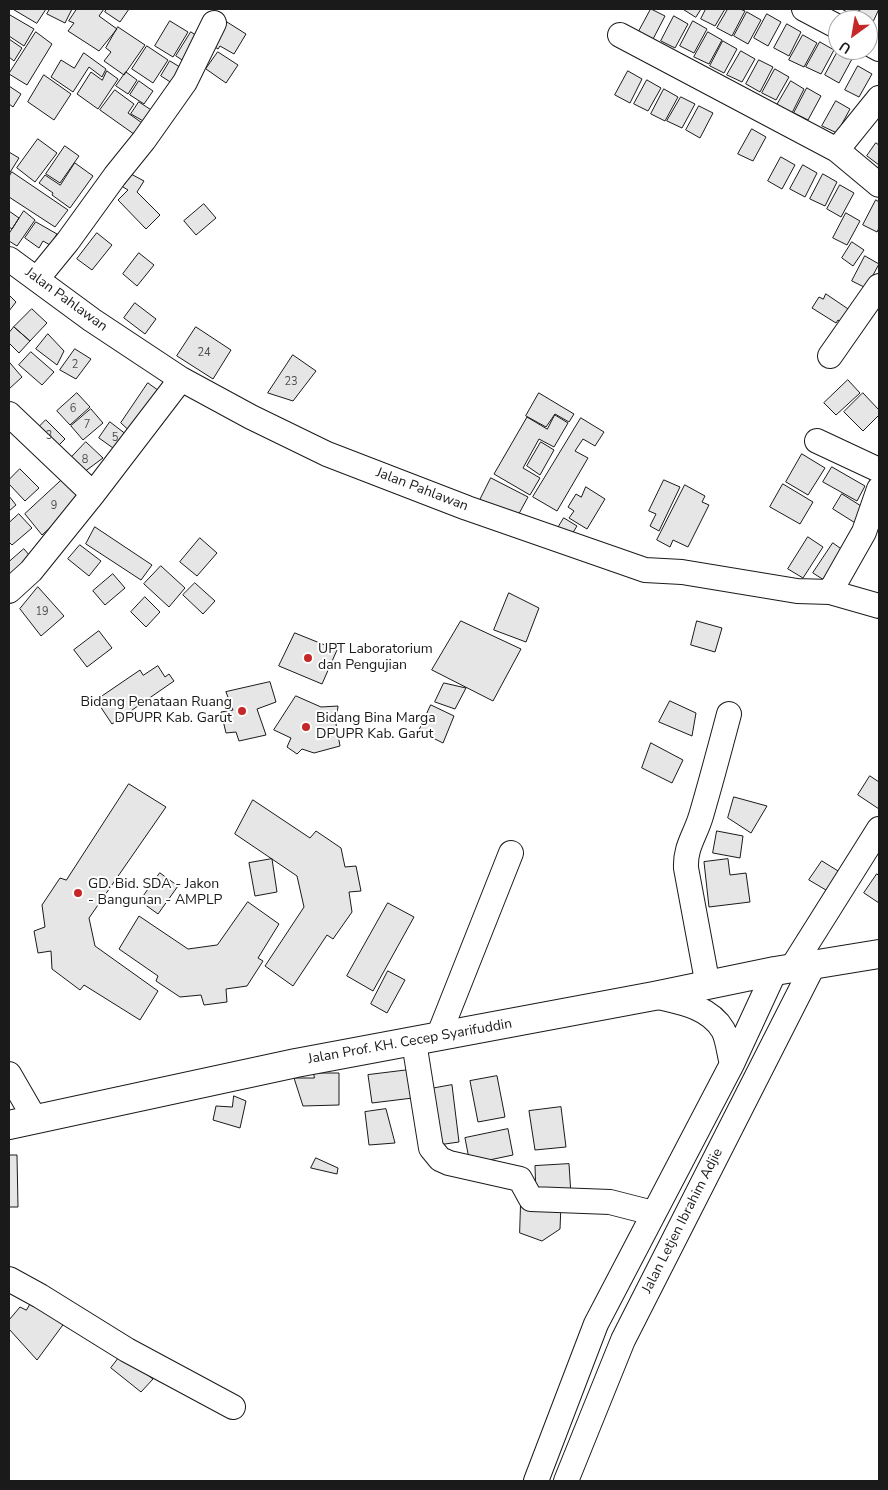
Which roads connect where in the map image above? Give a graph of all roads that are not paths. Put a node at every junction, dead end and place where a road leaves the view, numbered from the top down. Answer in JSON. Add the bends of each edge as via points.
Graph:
{"nodes":[{"id":1,"x":804,"y":9,"type":"edge"},
{"id":2,"x":828,"y":22,"type":"edge"},
{"id":3,"x":214,"y":23,"type":"dead end"},
{"id":4,"x":620,"y":34,"type":"dead end"},
{"id":5,"x":879,"y":98,"type":"edge"},
{"id":6,"x":837,"y":150,"type":"junction"},
{"id":7,"x":879,"y":184,"type":"edge"},
{"id":8,"x":9,"y":259,"type":"edge"},
{"id":9,"x":37,"y":279,"type":"junction"},
{"id":10,"x":879,"y":286,"type":"edge"},
{"id":11,"x":830,"y":356,"type":"dead end"},
{"id":12,"x":182,"y":379,"type":"junction"},
{"id":13,"x":9,"y":414,"type":"edge"},
{"id":14,"x":817,"y":441,"type":"dead end"},
{"id":15,"x":879,"y":470,"type":"edge"},
{"id":16,"x":879,"y":490,"type":"edge"},
{"id":17,"x":93,"y":494,"type":"junction"},
{"id":18,"x":9,"y":591,"type":"edge"},
{"id":19,"x":830,"y":592,"type":"junction"},
{"id":20,"x":879,"y":606,"type":"edge"},
{"id":21,"x":729,"y":714,"type":"dead end"},
{"id":22,"x":879,"y":829,"type":"edge"},
{"id":23,"x":511,"y":853,"type":"dead end"},
{"id":24,"x":879,"y":954,"type":"edge"},
{"id":25,"x":793,"y":969,"type":"junction"},
{"id":26,"x":708,"y":986,"type":"junction"},
{"id":27,"x":654,"y":996,"type":"junction"},
{"id":28,"x":426,"y":1040,"type":"junction"},
{"id":29,"x":732,"y":1064,"type":"junction"},
{"id":30,"x":9,"y":1074,"type":"edge"},
{"id":31,"x":35,"y":1119,"type":"junction"},
{"id":32,"x":9,"y":1125,"type":"edge"},
{"id":33,"x":653,"y":1213,"type":"junction"},
{"id":34,"x":9,"y":1279,"type":"edge"},
{"id":35,"x":233,"y":1407,"type":"dead end"},
{"id":36,"x":536,"y":1481,"type":"edge"},
{"id":37,"x":566,"y":1481,"type":"edge"}],
"edges":[{"from":1,"to":2,"type":"street"},
{"from":3,"to":9,"type":"street","via":[[180,90]]},
{"from":4,"to":6,"type":"street"},
{"from":5,"to":6,"type":"street"},
{"from":6,"to":7,"type":"street"},
{"from":8,"to":9,"type":"street","name":"Jalan Pahlawan"},
{"from":9,"to":12,"type":"street","name":"Jalan Pahlawan","via":[[92,320]]},
{"from":10,"to":11,"type":"street"},
{"from":12,"to":17,"type":"street"},
{"from":12,"to":19,"type":"street","name":"Jalan Pahlawan","via":[[327,454],[615,561],[644,570],[682,572],[797,591]]},
{"from":13,"to":17,"type":"street"},
{"from":14,"to":15,"type":"street"},
{"from":16,"to":19,"type":"street","via":[[864,532]]},
{"from":17,"to":18,"type":"street","via":[[31,570]]},
{"from":19,"to":20,"type":"street","name":"Jalan Pahlawan"},
{"from":21,"to":26,"type":"street","via":[[701,818],[686,858]]},
{"from":22,"to":25,"type":"street"},
{"from":23,"to":28,"type":"street"},
{"from":24,"to":25,"type":"main road","name":"Jalan Prof. KH. Cecep Syarifuddin"},
{"from":25,"to":26,"type":"main road","name":"Jalan Prof. KH. Cecep Syarifuddin"},
{"from":25,"to":29,"type":"street"},
{"from":25,"to":37,"type":"street","name":"Jalan Letjen Ibrahim Adjie","via":[[623,1340]]},
{"from":26,"to":27,"type":"main road","name":"Jalan Prof. KH. Cecep Syarifuddin"},
{"from":27,"to":28,"type":"main road","name":"Jalan Prof. KH. Cecep Syarifuddin"},
{"from":27,"to":29,"type":"street","via":[[692,1005],[710,1015],[724,1030]]},
{"from":28,"to":31,"type":"main road","name":"Jalan Prof. KH. Cecep Syarifuddin","via":[[296,1063]]},
{"from":28,"to":33,"type":"street","via":[[431,1148],[440,1159],[520,1179],[531,1199],[610,1202]]},
{"from":29,"to":33,"type":"street"},
{"from":30,"to":31,"type":"street"},
{"from":31,"to":32,"type":"main road","name":"Jalan Prof. KH. Cecep Syarifuddin"},
{"from":33,"to":36,"type":"street","via":[[596,1324]]},
{"from":34,"to":35,"type":"street","via":[[127,1350]]}]}
